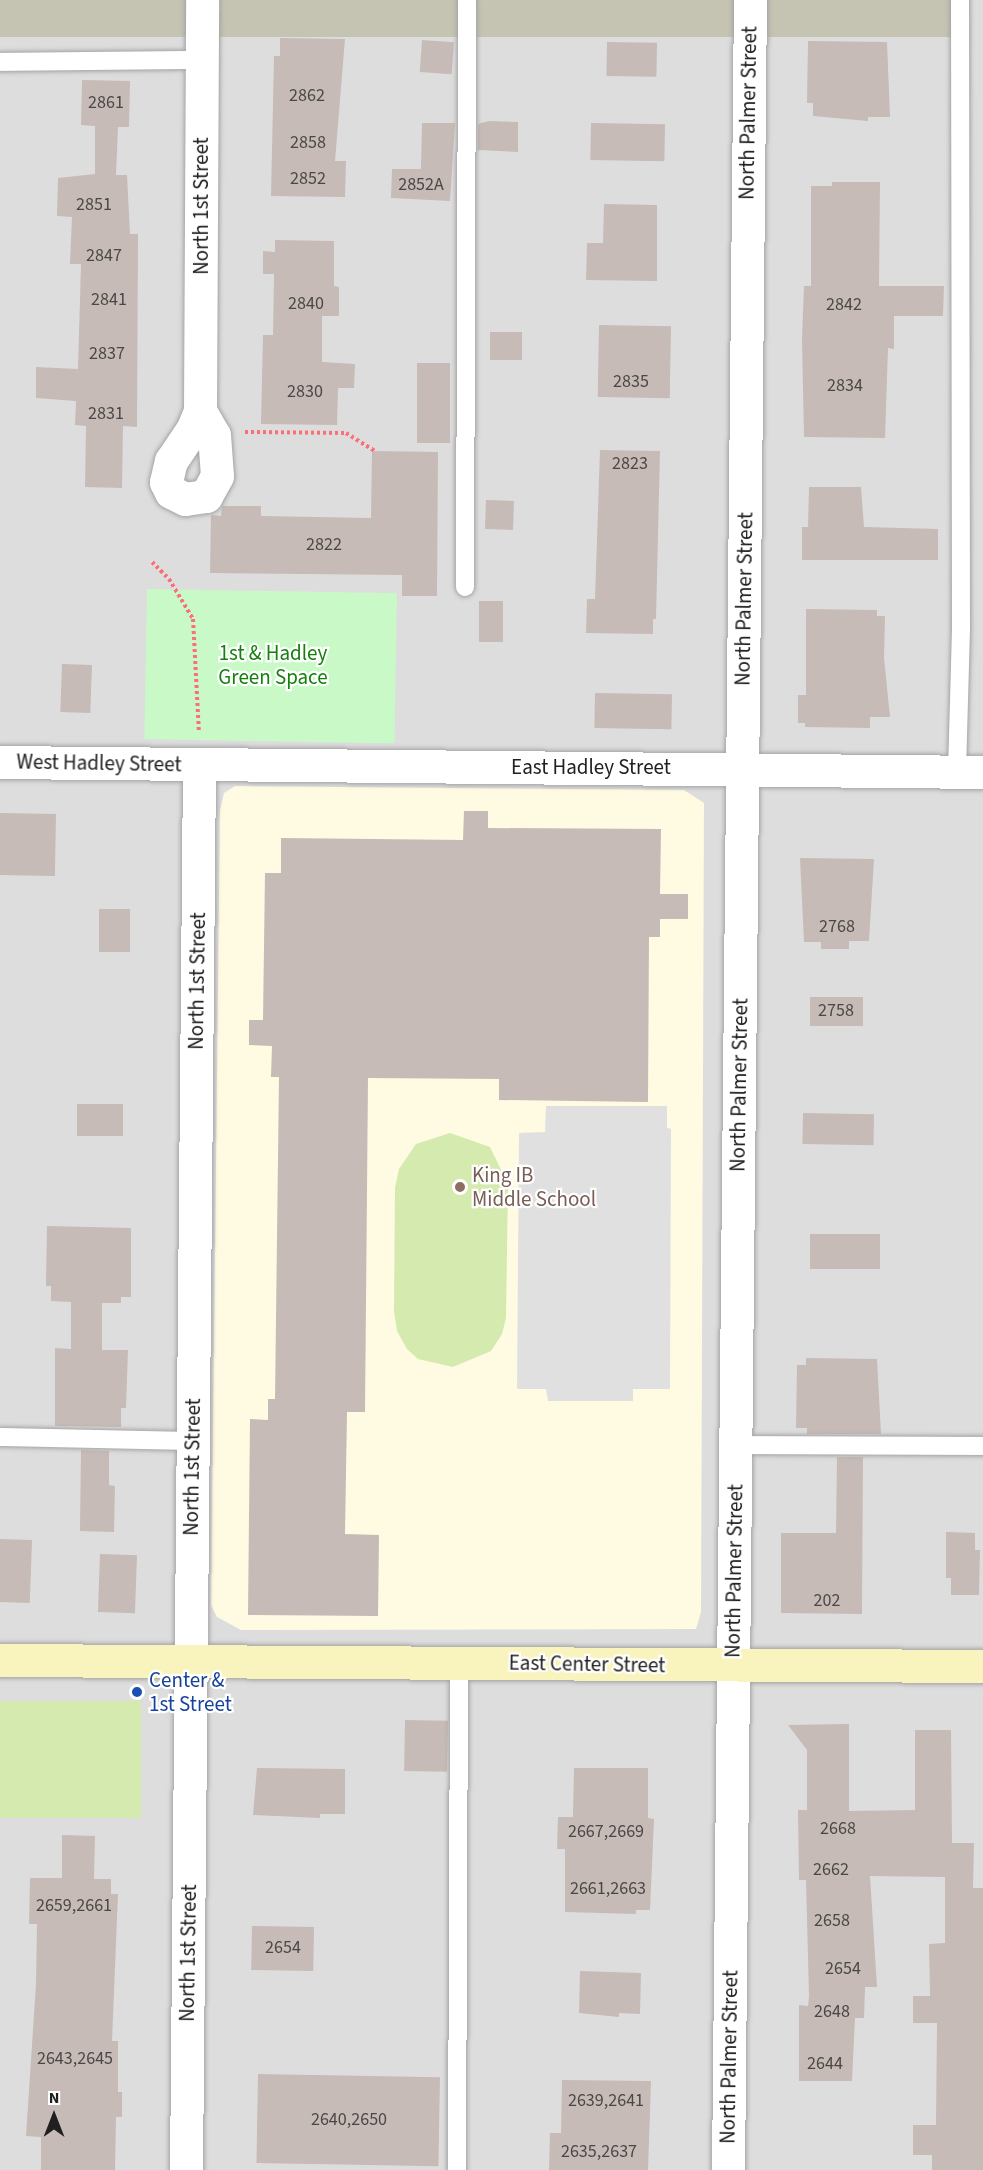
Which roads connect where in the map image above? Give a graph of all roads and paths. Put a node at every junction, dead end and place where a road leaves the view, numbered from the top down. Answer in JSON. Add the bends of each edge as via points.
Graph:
{"nodes":[{"id":1,"x":202,"y":0,"type":"edge"},
{"id":2,"x":466,"y":0,"type":"edge"},
{"id":3,"x":750,"y":0,"type":"edge"},
{"id":4,"x":960,"y":0,"type":"edge"},
{"id":5,"x":202,"y":60,"type":"junction"},
{"id":6,"x":0,"y":62,"type":"edge"},
{"id":7,"x":200,"y":411,"type":"dead end"},
{"id":8,"x":244,"y":432,"type":"dead end"},
{"id":9,"x":375,"y":451,"type":"dead end"},
{"id":10,"x":152,"y":562,"type":"dead end"},
{"id":11,"x":465,"y":587,"type":"dead end"},
{"id":12,"x":199,"y":750,"type":"junction"},
{"id":13,"x":0,"y":762,"type":"edge"},
{"id":14,"x":742,"y":768,"type":"junction"},
{"id":15,"x":970,"y":772,"type":"edge"},
{"id":16,"x":0,"y":1437,"type":"edge"},
{"id":17,"x":193,"y":1441,"type":"junction"},
{"id":18,"x":735,"y":1445,"type":"junction"},
{"id":19,"x":983,"y":1446,"type":"edge"},
{"id":20,"x":0,"y":1660,"type":"edge"},
{"id":21,"x":191,"y":1661,"type":"junction"},
{"id":22,"x":459,"y":1663,"type":"junction"},
{"id":23,"x":733,"y":1665,"type":"junction"},
{"id":24,"x":983,"y":1666,"type":"edge"},
{"id":25,"x":186,"y":2170,"type":"edge"},
{"id":26,"x":457,"y":2170,"type":"edge"},
{"id":27,"x":728,"y":2170,"type":"edge"}],
"edges":[{"from":1,"to":5,"type":"street","name":"North 1st Street"},
{"from":2,"to":11,"type":"lane"},
{"from":3,"to":14,"type":"street","name":"North Palmer Street"},
{"from":4,"to":15,"type":"lane","via":[[961,629]]},
{"from":5,"to":6,"type":"lane"},
{"from":5,"to":7,"type":"street","name":"North 1st Street"},
{"from":8,"to":9,"type":"path","via":[[346,433]]},
{"from":10,"to":12,"type":"path","via":[[169,579],[193,619],[197,640]]},
{"from":12,"to":13,"type":"street","name":"West Hadley Street"},
{"from":12,"to":14,"type":"street","name":"East Hadley Street"},
{"from":12,"to":17,"type":"street","name":"North 1st Street"},
{"from":14,"to":15,"type":"street","name":"East Hadley Street"},
{"from":14,"to":18,"type":"street","name":"North Palmer Street"},
{"from":16,"to":17,"type":"lane"},
{"from":17,"to":21,"type":"street","name":"North 1st Street"},
{"from":18,"to":19,"type":"lane"},
{"from":18,"to":23,"type":"street","name":"North Palmer Street"},
{"from":20,"to":21,"type":"street","name":"East Center Street"},
{"from":21,"to":22,"type":"street","name":"East Center Street"},
{"from":21,"to":25,"type":"street","name":"North 1st Street"},
{"from":22,"to":23,"type":"street","name":"East Center Street"},
{"from":22,"to":26,"type":"lane"},
{"from":23,"to":24,"type":"street","name":"East Center Street"},
{"from":23,"to":27,"type":"street","name":"North Palmer Street"}]}
